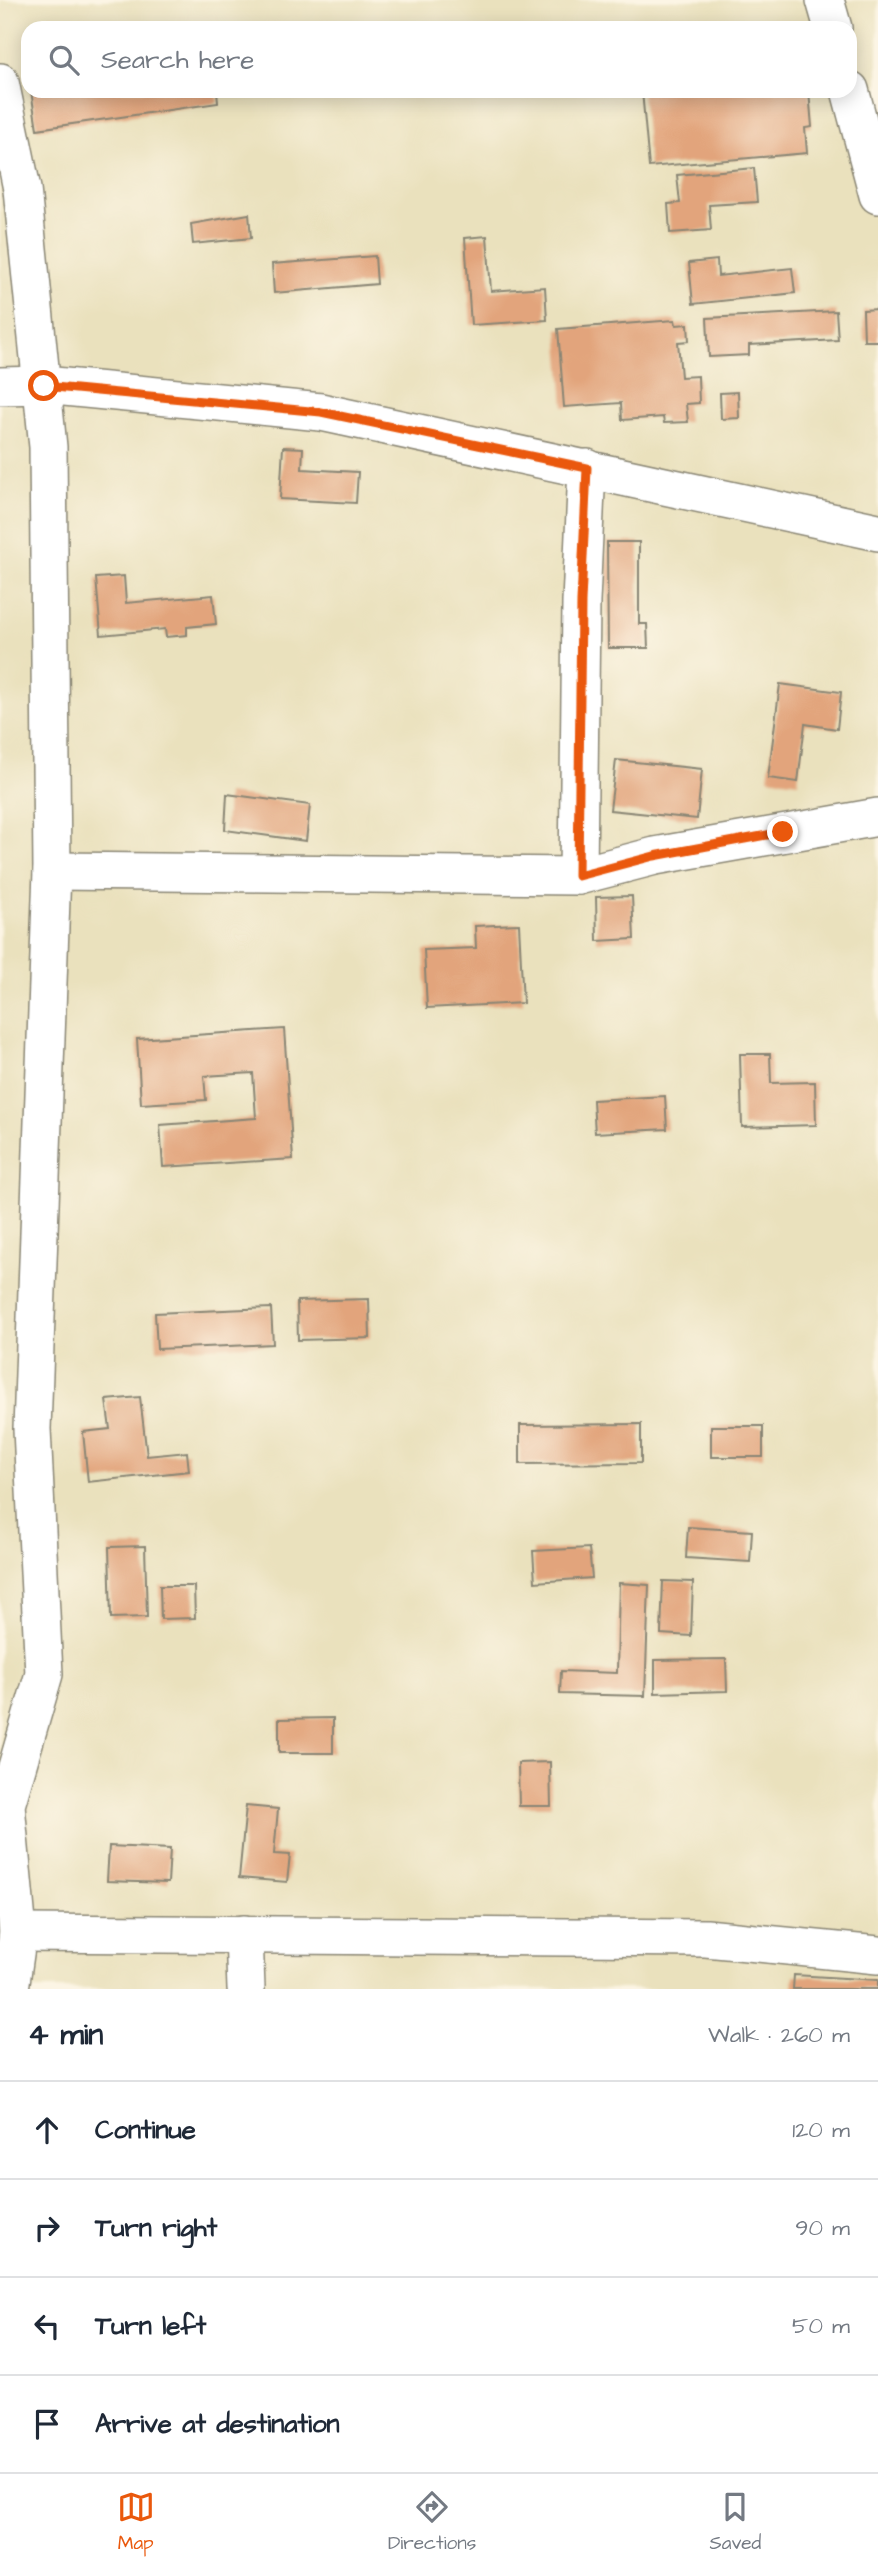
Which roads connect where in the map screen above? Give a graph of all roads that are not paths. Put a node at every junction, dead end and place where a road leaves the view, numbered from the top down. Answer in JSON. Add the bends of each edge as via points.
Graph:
{"nodes":[{"id":1,"x":825,"y":0,"type":"edge"},
{"id":2,"x":831,"y":21,"type":"edge"},
{"id":3,"x":0,"y":82,"type":"edge"},
{"id":4,"x":852,"y":98,"type":"edge"},
{"id":5,"x":878,"y":195,"type":"edge"},
{"id":6,"x":0,"y":386,"type":"edge"},
{"id":7,"x":44,"y":386,"type":"junction"},
{"id":8,"x":587,"y":468,"type":"junction"},
{"id":9,"x":878,"y":532,"type":"edge"},
{"id":10,"x":878,"y":817,"type":"edge"},
{"id":11,"x":52,"y":871,"type":"junction"},
{"id":12,"x":578,"y":876,"type":"junction"},
{"id":13,"x":18,"y":1933,"type":"junction"},
{"id":14,"x":244,"y":1934,"type":"junction"},
{"id":15,"x":878,"y":1955,"type":"edge"},
{"id":16,"x":10,"y":1989,"type":"edge"},
{"id":17,"x":246,"y":1989,"type":"edge"}],
"edges":[{"from":1,"to":2,"type":"street"},
{"from":3,"to":7,"type":"street","via":[[22,189]]},
{"from":4,"to":5,"type":"street"},
{"from":6,"to":7,"type":"street"},
{"from":7,"to":8,"type":"street","via":[[321,412]]},
{"from":7,"to":11,"type":"street"},
{"from":8,"to":9,"type":"street"},
{"from":8,"to":12,"type":"street"},
{"from":10,"to":12,"type":"street","via":[[654,856]]},
{"from":11,"to":12,"type":"street"},
{"from":11,"to":13,"type":"street","via":[[32,1429],[44,1674],[6,1805]]},
{"from":13,"to":14,"type":"street"},
{"from":13,"to":16,"type":"street"},
{"from":14,"to":15,"type":"street","via":[[706,1938]]},
{"from":14,"to":17,"type":"street"}]}
